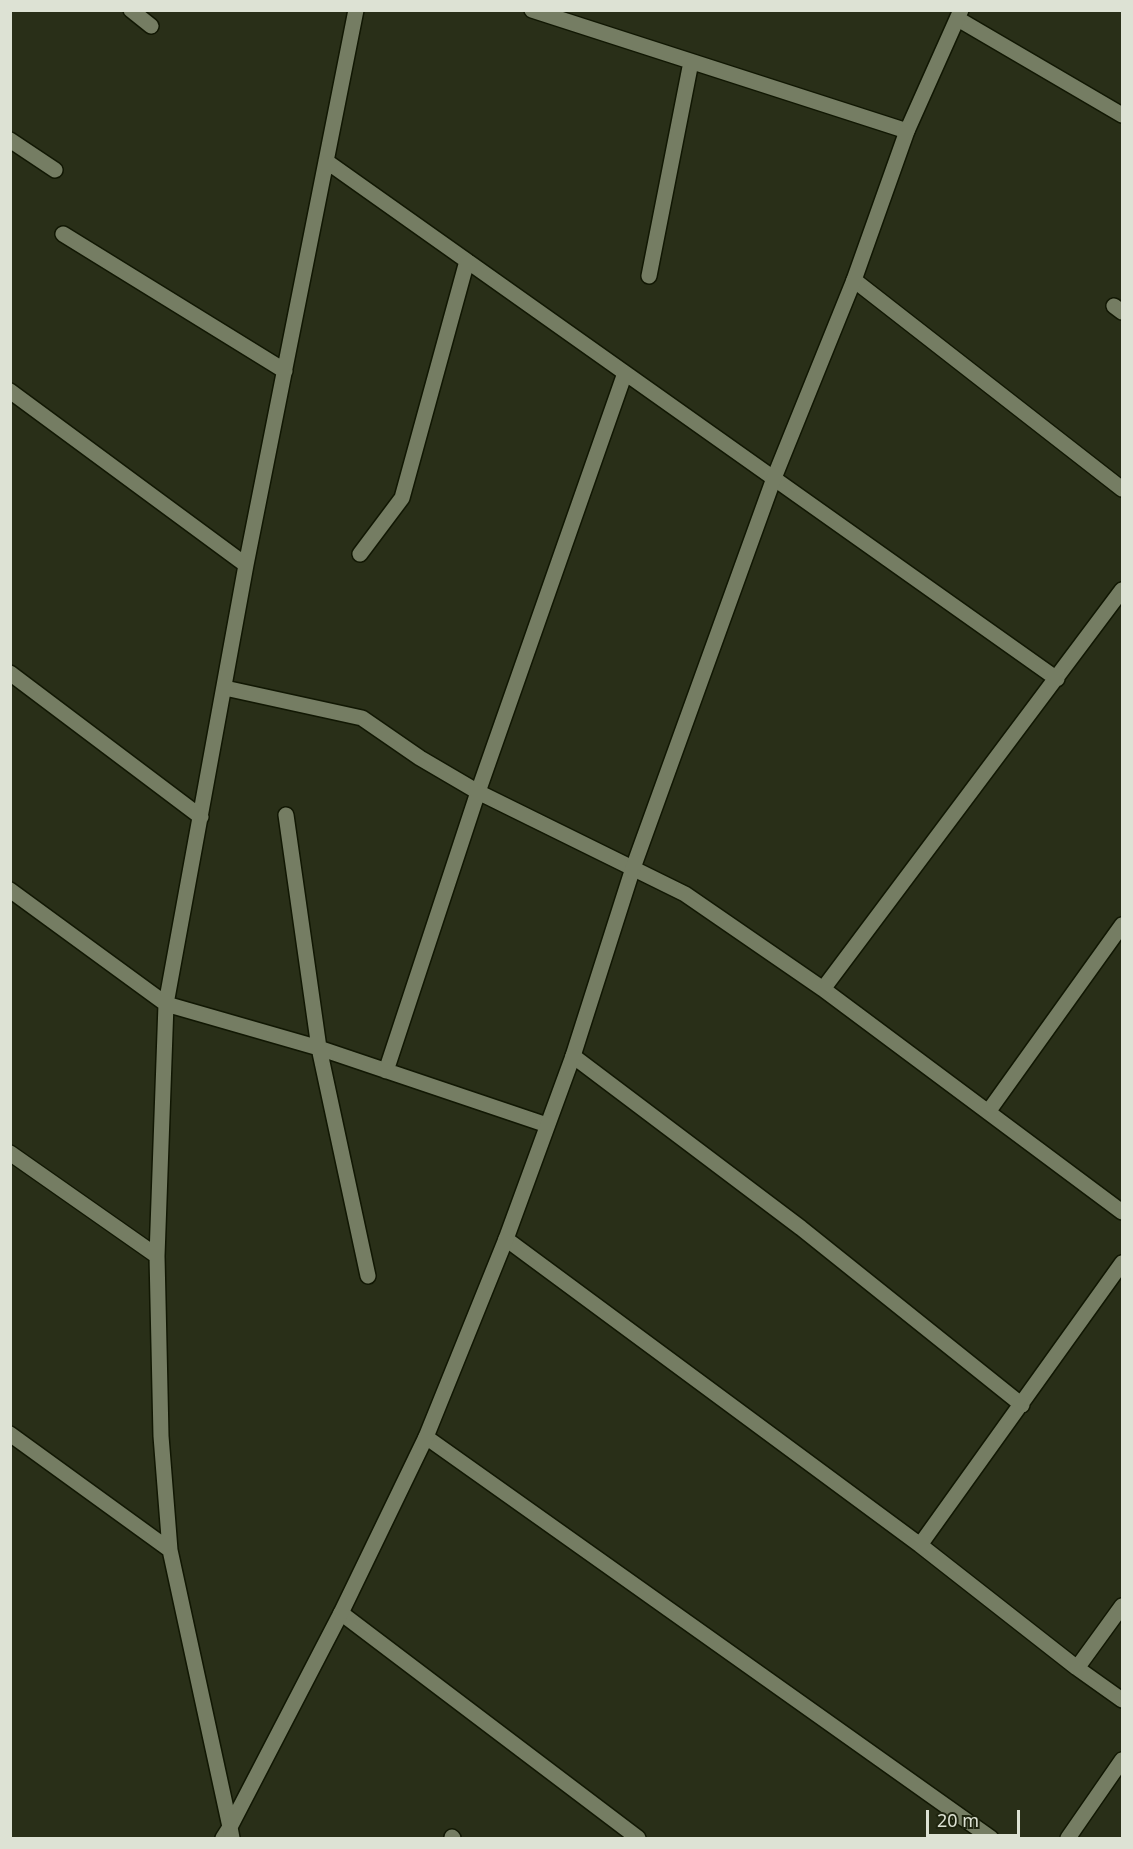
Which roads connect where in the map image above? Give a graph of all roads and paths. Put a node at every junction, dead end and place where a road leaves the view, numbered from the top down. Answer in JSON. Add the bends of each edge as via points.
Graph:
{"nodes":[{"id":1,"x":131,"y":10,"type":"edge"},
{"id":2,"x":356,"y":10,"type":"edge"},
{"id":3,"x":532,"y":10,"type":"edge"},
{"id":4,"x":959,"y":15,"type":"edge"},
{"id":5,"x":152,"y":26,"type":"dead end"},
{"id":6,"x":691,"y":62,"type":"junction"},
{"id":7,"x":1122,"y":115,"type":"edge"},
{"id":8,"x":907,"y":131,"type":"junction"},
{"id":9,"x":10,"y":140,"type":"edge"},
{"id":10,"x":326,"y":162,"type":"junction"},
{"id":11,"x":55,"y":170,"type":"dead end"},
{"id":12,"x":63,"y":234,"type":"dead end"},
{"id":13,"x":467,"y":261,"type":"junction"},
{"id":14,"x":650,"y":276,"type":"dead end"},
{"id":15,"x":854,"y":280,"type":"junction"},
{"id":16,"x":285,"y":371,"type":"junction"},
{"id":17,"x":625,"y":373,"type":"junction"},
{"id":18,"x":12,"y":397,"type":"edge"},
{"id":19,"x":774,"y":478,"type":"junction"},
{"id":20,"x":1122,"y":489,"type":"edge"},
{"id":21,"x":360,"y":554,"type":"dead end"},
{"id":22,"x":246,"y":565,"type":"junction"},
{"id":23,"x":1122,"y":590,"type":"edge"},
{"id":24,"x":10,"y":673,"type":"edge"},
{"id":25,"x":1057,"y":679,"type":"junction"},
{"id":26,"x":225,"y":688,"type":"junction"},
{"id":27,"x":478,"y":792,"type":"junction"},
{"id":28,"x":286,"y":815,"type":"dead end"},
{"id":29,"x":201,"y":817,"type":"junction"},
{"id":30,"x":633,"y":868,"type":"junction"},
{"id":31,"x":10,"y":890,"type":"edge"},
{"id":32,"x":1122,"y":925,"type":"edge"},
{"id":33,"x":823,"y":989,"type":"junction"},
{"id":34,"x":166,"y":1004,"type":"junction"},
{"id":35,"x":319,"y":1048,"type":"junction"},
{"id":36,"x":573,"y":1056,"type":"junction"},
{"id":37,"x":387,"y":1071,"type":"junction"},
{"id":38,"x":988,"y":1112,"type":"junction"},
{"id":39,"x":546,"y":1125,"type":"junction"},
{"id":40,"x":10,"y":1153,"type":"edge"},
{"id":41,"x":1122,"y":1212,"type":"edge"},
{"id":42,"x":506,"y":1239,"type":"junction"},
{"id":43,"x":157,"y":1256,"type":"junction"},
{"id":44,"x":1122,"y":1263,"type":"edge"},
{"id":45,"x":368,"y":1276,"type":"dead end"},
{"id":46,"x":1022,"y":1405,"type":"junction"},
{"id":47,"x":10,"y":1434,"type":"edge"},
{"id":48,"x":426,"y":1437,"type":"junction"},
{"id":49,"x":920,"y":1545,"type":"junction"},
{"id":50,"x":170,"y":1550,"type":"junction"},
{"id":51,"x":1122,"y":1606,"type":"edge"},
{"id":52,"x":341,"y":1613,"type":"junction"},
{"id":53,"x":1077,"y":1668,"type":"junction"},
{"id":54,"x":1122,"y":1700,"type":"edge"},
{"id":55,"x":1122,"y":1760,"type":"edge"},
{"id":56,"x":228,"y":1835,"type":"edge"},
{"id":57,"x":638,"y":1839,"type":"edge"},
{"id":58,"x":991,"y":1839,"type":"edge"},
{"id":59,"x":1068,"y":1839,"type":"edge"}],
"edges":[{"from":1,"to":5,"type":"street"},
{"from":2,"to":10,"type":"street"},
{"from":3,"to":6,"type":"street"},
{"from":4,"to":7,"type":"street"},
{"from":4,"to":8,"type":"street"},
{"from":6,"to":8,"type":"street"},
{"from":6,"to":14,"type":"street"},
{"from":8,"to":15,"type":"street"},
{"from":9,"to":11,"type":"street"},
{"from":10,"to":13,"type":"street"},
{"from":10,"to":16,"type":"street"},
{"from":12,"to":16,"type":"street"},
{"from":13,"to":17,"type":"street"},
{"from":13,"to":21,"type":"street","via":[[402,498]]},
{"from":15,"to":19,"type":"street"},
{"from":15,"to":20,"type":"street"},
{"from":16,"to":22,"type":"street"},
{"from":17,"to":19,"type":"street"},
{"from":17,"to":27,"type":"street"},
{"from":18,"to":22,"type":"street"},
{"from":19,"to":25,"type":"street"},
{"from":19,"to":30,"type":"street"},
{"from":22,"to":26,"type":"street"},
{"from":23,"to":25,"type":"street"},
{"from":24,"to":29,"type":"street"},
{"from":25,"to":33,"type":"street"},
{"from":26,"to":27,"type":"street","via":[[362,718]]},
{"from":26,"to":29,"type":"street"},
{"from":27,"to":30,"type":"street"},
{"from":27,"to":37,"type":"street"},
{"from":28,"to":35,"type":"street"},
{"from":29,"to":34,"type":"street"},
{"from":30,"to":33,"type":"street","via":[[685,894]]},
{"from":30,"to":36,"type":"street"},
{"from":31,"to":34,"type":"street"},
{"from":32,"to":38,"type":"street"},
{"from":33,"to":38,"type":"street"},
{"from":34,"to":35,"type":"street"},
{"from":34,"to":43,"type":"street"},
{"from":35,"to":37,"type":"street"},
{"from":35,"to":45,"type":"street"},
{"from":36,"to":39,"type":"street"},
{"from":36,"to":46,"type":"street","via":[[801,1228]]},
{"from":37,"to":39,"type":"street"},
{"from":38,"to":41,"type":"street"},
{"from":39,"to":42,"type":"street"},
{"from":40,"to":43,"type":"street"},
{"from":42,"to":48,"type":"street"},
{"from":42,"to":49,"type":"street"},
{"from":43,"to":50,"type":"street","via":[[161,1436]]},
{"from":44,"to":46,"type":"street"},
{"from":46,"to":49,"type":"street"},
{"from":47,"to":50,"type":"street"},
{"from":48,"to":52,"type":"street"},
{"from":48,"to":58,"type":"street"},
{"from":49,"to":53,"type":"street"},
{"from":50,"to":56,"type":"street"},
{"from":51,"to":53,"type":"street"},
{"from":52,"to":56,"type":"street"},
{"from":52,"to":57,"type":"street"},
{"from":53,"to":54,"type":"street"},
{"from":55,"to":59,"type":"street"}]}
